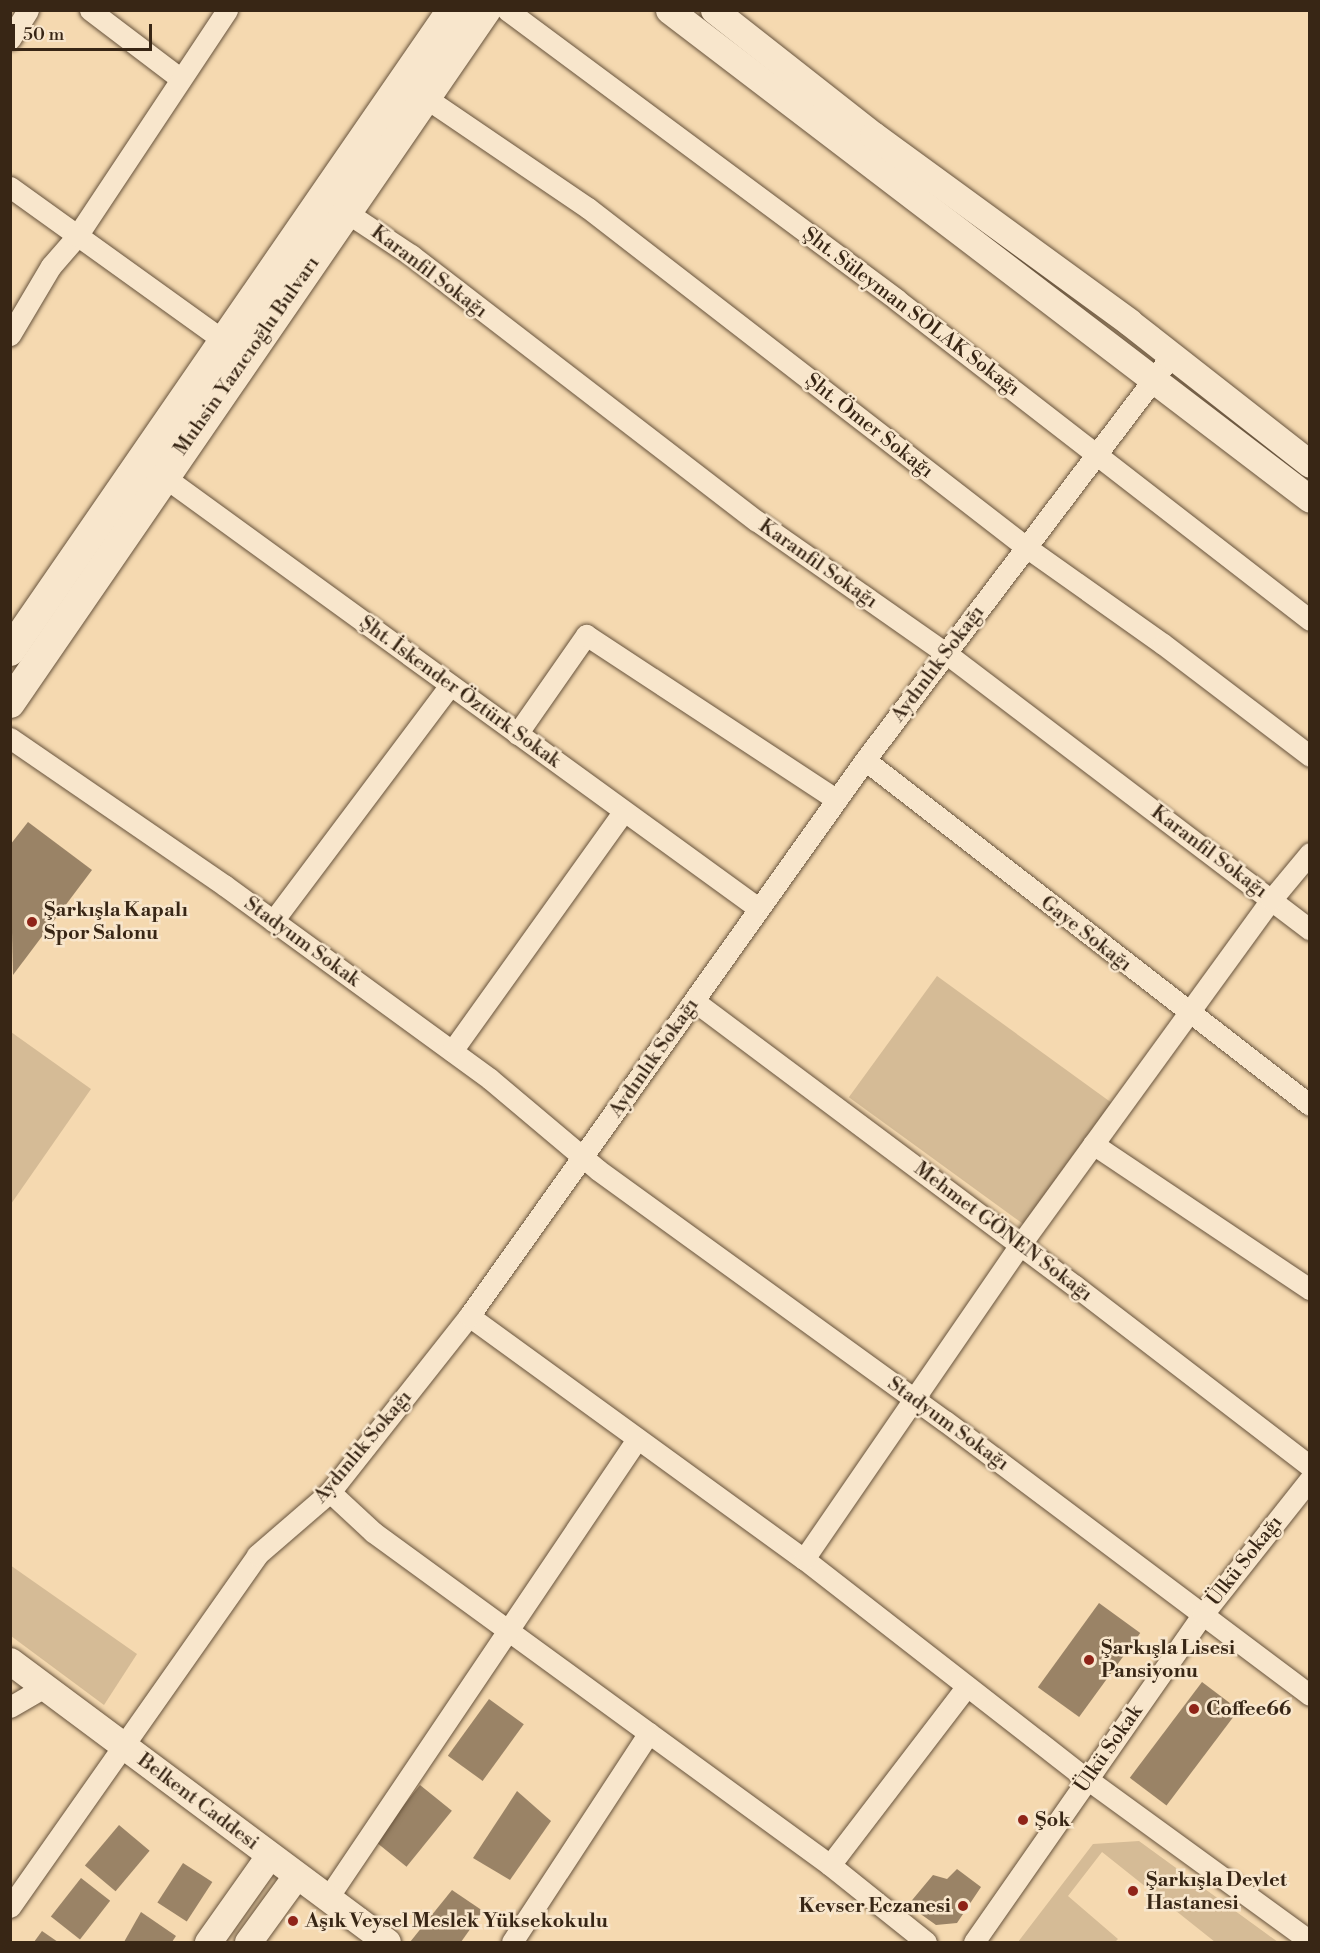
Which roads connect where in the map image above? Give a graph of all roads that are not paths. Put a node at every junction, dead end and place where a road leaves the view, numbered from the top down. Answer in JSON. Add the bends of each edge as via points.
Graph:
{"nodes":[{"id":1,"x":28,"y":10,"type":"edge"},
{"id":2,"x":90,"y":10,"type":"edge"},
{"id":3,"x":227,"y":10,"type":"edge"},
{"id":4,"x":452,"y":10,"type":"edge"},
{"id":5,"x":486,"y":10,"type":"edge"},
{"id":6,"x":507,"y":10,"type":"edge"},
{"id":7,"x":669,"y":10,"type":"edge"},
{"id":8,"x":714,"y":10,"type":"edge"},
{"id":9,"x":10,"y":39,"type":"edge"},
{"id":10,"x":181,"y":79,"type":"junction"},
{"id":11,"x":426,"y":98,"type":"junction"},
{"id":12,"x":10,"y":187,"type":"edge"},
{"id":13,"x":337,"y":206,"type":"junction"},
{"id":14,"x":77,"y":236,"type":"junction"},
{"id":15,"x":10,"y":335,"type":"edge"},
{"id":16,"x":226,"y":342,"type":"junction"},
{"id":17,"x":1171,"y":356,"type":"junction"},
{"id":18,"x":1153,"y":379,"type":"junction"},
{"id":19,"x":1098,"y":456,"type":"junction"},
{"id":20,"x":1310,"y":464,"type":"edge"},
{"id":21,"x":162,"y":476,"type":"junction"},
{"id":22,"x":1310,"y":499,"type":"edge"},
{"id":23,"x":1026,"y":547,"type":"junction"},
{"id":24,"x":1310,"y":620,"type":"edge"},
{"id":25,"x":10,"y":651,"type":"edge"},
{"id":26,"x":947,"y":654,"type":"junction"},
{"id":27,"x":450,"y":685,"type":"junction"},
{"id":28,"x":10,"y":703,"type":"edge"},
{"id":29,"x":517,"y":734,"type":"junction"},
{"id":30,"x":10,"y":738,"type":"edge"},
{"id":31,"x":1310,"y":756,"type":"edge"},
{"id":32,"x":865,"y":760,"type":"junction"},
{"id":33,"x":837,"y":800,"type":"junction"},
{"id":34,"x":624,"y":811,"type":"junction"},
{"id":35,"x":1310,"y":853,"type":"edge"},
{"id":36,"x":1271,"y":900,"type":"junction"},
{"id":37,"x":758,"y":908,"type":"junction"},
{"id":38,"x":273,"y":921,"type":"junction"},
{"id":39,"x":1310,"y":930,"type":"edge"},
{"id":40,"x":694,"y":1001,"type":"junction"},
{"id":41,"x":1188,"y":1012,"type":"junction"},
{"id":42,"x":453,"y":1051,"type":"junction"},
{"id":43,"x":1310,"y":1105,"type":"edge"},
{"id":44,"x":1093,"y":1144,"type":"junction"},
{"id":45,"x":584,"y":1157,"type":"junction"},
{"id":46,"x":1020,"y":1245,"type":"junction"},
{"id":47,"x":1310,"y":1289,"type":"edge"},
{"id":48,"x":469,"y":1316,"type":"junction"},
{"id":49,"x":913,"y":1398,"type":"junction"},
{"id":50,"x":637,"y":1439,"type":"junction"},
{"id":51,"x":1310,"y":1466,"type":"edge"},
{"id":52,"x":1310,"y":1479,"type":"edge"},
{"id":53,"x":330,"y":1492,"type":"junction"},
{"id":54,"x":804,"y":1560,"type":"junction"},
{"id":55,"x":1203,"y":1614,"type":"junction"},
{"id":56,"x":506,"y":1629,"type":"junction"},
{"id":57,"x":10,"y":1661,"type":"edge"},
{"id":58,"x":46,"y":1686,"type":"junction"},
{"id":59,"x":968,"y":1686,"type":"junction"},
{"id":60,"x":1310,"y":1695,"type":"edge"},
{"id":61,"x":10,"y":1707,"type":"edge"},
{"id":62,"x":649,"y":1733,"type":"junction"},
{"id":63,"x":124,"y":1746,"type":"junction"},
{"id":64,"x":1088,"y":1779,"type":"junction"},
{"id":65,"x":269,"y":1856,"type":"junction"},
{"id":66,"x":830,"y":1865,"type":"junction"},
{"id":67,"x":296,"y":1876,"type":"junction"},
{"id":68,"x":327,"y":1899,"type":"junction"},
{"id":69,"x":10,"y":1907,"type":"edge"},
{"id":70,"x":1310,"y":1941,"type":"edge"},
{"id":71,"x":208,"y":1942,"type":"edge"},
{"id":72,"x":248,"y":1942,"type":"edge"},
{"id":73,"x":387,"y":1942,"type":"edge"},
{"id":74,"x":512,"y":1942,"type":"edge"},
{"id":75,"x":926,"y":1942,"type":"edge"},
{"id":76,"x":974,"y":1942,"type":"edge"}],
"edges":[{"from":1,"to":9,"type":"street"},
{"from":2,"to":10,"type":"street"},
{"from":3,"to":10,"type":"street"},
{"from":4,"to":13,"type":"main road","name":"Muhsin Yazıcıoğlu Bulvarı"},
{"from":5,"to":11,"type":"main road","name":"Muhsin Yazıcıoğlu Bulvarı"},
{"from":6,"to":19,"type":"street","name":"Şht. Süleyman SOLAK Sokağı","via":[[897,300]]},
{"from":7,"to":18,"type":"street"},
{"from":8,"to":17,"type":"street","via":[[873,135]]},
{"from":10,"to":14,"type":"street"},
{"from":11,"to":13,"type":"main road","name":"Muhsin Yazıcıoğlu Bulvarı"},
{"from":11,"to":23,"type":"street","name":"Şht. Ömer Sokağı","via":[[588,207]]},
{"from":12,"to":14,"type":"street"},
{"from":13,"to":16,"type":"main road","name":"Muhsin Yazıcıoğlu Bulvarı"},
{"from":13,"to":21,"type":"main road","name":"Muhsin Yazıcıoğlu Bulvarı"},
{"from":13,"to":26,"type":"street","name":"Karanfil Sokağı","via":[[411,255],[757,521]]},
{"from":14,"to":15,"type":"street","via":[[51,266]]},
{"from":14,"to":16,"type":"street"},
{"from":16,"to":25,"type":"main road","name":"Muhsin Yazıcıoğlu Bulvarı"},
{"from":17,"to":18,"type":"street","name":"Aydınlık Sokağı"},
{"from":17,"to":20,"type":"street"},
{"from":18,"to":19,"type":"street","name":"Aydınlık Sokağı"},
{"from":18,"to":22,"type":"street"},
{"from":19,"to":23,"type":"street","name":"Aydınlık Sokağı"},
{"from":19,"to":24,"type":"street","name":"Şht. Süleyman SOLAK Sokağı"},
{"from":21,"to":27,"type":"street","name":"Şht. İskender Öztürk Sokak"},
{"from":21,"to":28,"type":"main road","name":"Muhsin Yazıcıoğlu Bulvarı"},
{"from":23,"to":26,"type":"street","name":"Aydınlık Sokağı"},
{"from":23,"to":31,"type":"street","name":"Şht. Ömer Sokağı","via":[[1163,644]]},
{"from":26,"to":32,"type":"street","name":"Aydınlık Sokağı"},
{"from":26,"to":36,"type":"street","name":"Karanfil Sokağı","via":[[998,697]]},
{"from":27,"to":29,"type":"street","name":"Şht. İskender Öztürk Sokak"},
{"from":27,"to":38,"type":"street"},
{"from":29,"to":33,"type":"street","via":[[586,635]]},
{"from":29,"to":34,"type":"street","name":"Şht. İskender Öztürk Sokak"},
{"from":30,"to":38,"type":"street","name":"Stadyum Sokak"},
{"from":32,"to":33,"type":"street","name":"Aydınlık Sokağı"},
{"from":32,"to":41,"type":"street","name":"Gaye Sokağı"},
{"from":33,"to":37,"type":"street","name":"Aydınlık Sokağı"},
{"from":34,"to":37,"type":"street","name":"Şht. İskender Öztürk Sokak"},
{"from":34,"to":42,"type":"street"},
{"from":35,"to":36,"type":"street"},
{"from":36,"to":39,"type":"street","name":"Karanfil Sokağı"},
{"from":36,"to":41,"type":"street"},
{"from":37,"to":40,"type":"street","name":"Aydınlık Sokağı"},
{"from":38,"to":42,"type":"street","name":"Stadyum Sokak"},
{"from":40,"to":45,"type":"street","name":"Aydınlık Sokağı"},
{"from":40,"to":46,"type":"street","name":"Mehmet GÖNEN Sokağı"},
{"from":41,"to":43,"type":"street","name":"Gaye Sokağı"},
{"from":41,"to":44,"type":"street"},
{"from":42,"to":45,"type":"street","name":"Stadyum Sokak"},
{"from":44,"to":46,"type":"street"},
{"from":44,"to":47,"type":"street"},
{"from":45,"to":48,"type":"street","name":"Aydınlık Sokağı"},
{"from":45,"to":49,"type":"street","name":"Stadyum Sokağı"},
{"from":46,"to":49,"type":"street"},
{"from":46,"to":51,"type":"street","name":"Mehmet GÖNEN Sokağı"},
{"from":48,"to":50,"type":"street"},
{"from":48,"to":53,"type":"street","name":"Aydınlık Sokağı"},
{"from":49,"to":54,"type":"street"},
{"from":49,"to":55,"type":"street","name":"Stadyum Sokağı"},
{"from":50,"to":54,"type":"street"},
{"from":50,"to":56,"type":"street"},
{"from":52,"to":55,"type":"street","name":"Ülkü Sokağı"},
{"from":53,"to":56,"type":"street","via":[[373,1532]]},
{"from":53,"to":63,"type":"street","name":"Aydınlık Sokağı","via":[[256,1555]]},
{"from":54,"to":59,"type":"street"},
{"from":55,"to":60,"type":"street","name":"Stadyum Sokağı"},
{"from":55,"to":64,"type":"street","name":"Ülkü Sokak"},
{"from":56,"to":62,"type":"street"},
{"from":56,"to":68,"type":"street"},
{"from":57,"to":58,"type":"street","name":"Belkent Caddesi"},
{"from":58,"to":61,"type":"street"},
{"from":58,"to":63,"type":"street","name":"Belkent Caddesi"},
{"from":59,"to":64,"type":"street"},
{"from":59,"to":66,"type":"street"},
{"from":62,"to":66,"type":"street"},
{"from":62,"to":74,"type":"street"},
{"from":63,"to":65,"type":"street","name":"Belkent Caddesi"},
{"from":63,"to":69,"type":"street","name":"Aydınlık Sokağı"},
{"from":64,"to":70,"type":"street"},
{"from":64,"to":76,"type":"street","name":"Ülkü Sokak"},
{"from":65,"to":67,"type":"street","name":"Belkent Caddesi"},
{"from":65,"to":71,"type":"street"},
{"from":66,"to":75,"type":"street"},
{"from":67,"to":68,"type":"street","name":"Belkent Caddesi"},
{"from":67,"to":72,"type":"street"},
{"from":68,"to":73,"type":"street","name":"Belkent Caddesi"}]}
